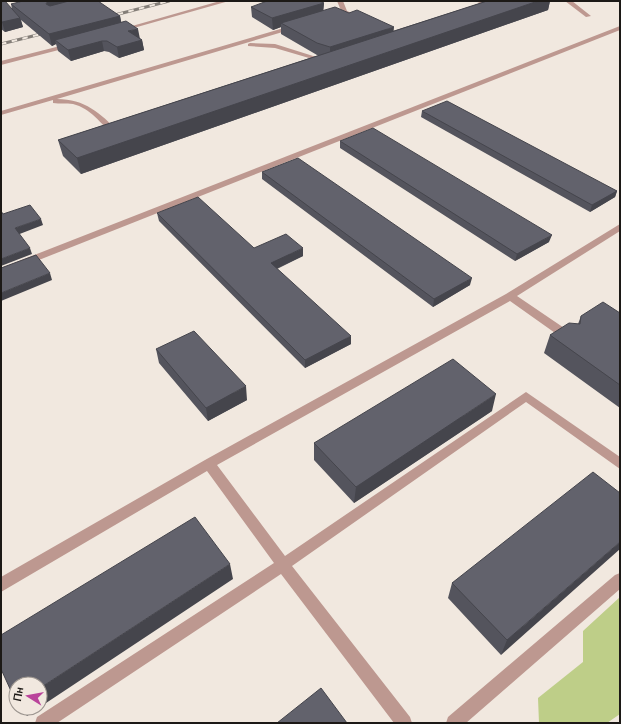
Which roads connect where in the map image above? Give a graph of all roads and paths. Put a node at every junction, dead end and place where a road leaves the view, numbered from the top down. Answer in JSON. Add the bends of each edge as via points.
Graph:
{"nodes":[{"id":1,"x":226,"y":1,"type":"edge"},
{"id":2,"x":340,"y":1,"type":"edge"},
{"id":3,"x":478,"y":1,"type":"edge"},
{"id":4,"x":568,"y":1,"type":"edge"},
{"id":5,"x":344,"y":12,"type":"junction"},
{"id":6,"x":480,"y":12,"type":"edge"},
{"id":7,"x":337,"y":14,"type":"edge"},
{"id":8,"x":588,"y":16,"type":"dead end"},
{"id":9,"x":366,"y":22,"type":"edge"},
{"id":10,"x":300,"y":26,"type":"edge"},
{"id":11,"x":620,"y":28,"type":"edge"},
{"id":12,"x":113,"y":33,"type":"edge"},
{"id":13,"x":77,"y":43,"type":"edge"},
{"id":14,"x":233,"y":46,"type":"junction"},
{"id":15,"x":337,"y":60,"type":"edge"},
{"id":16,"x":329,"y":62,"type":"junction"},
{"id":17,"x":1,"y":63,"type":"edge"},
{"id":18,"x":315,"y":67,"type":"edge"},
{"id":19,"x":40,"y":103,"type":"junction"},
{"id":20,"x":1,"y":113,"type":"edge"},
{"id":21,"x":116,"y":134,"type":"edge"},
{"id":22,"x":620,"y":227,"type":"edge"},
{"id":23,"x":1,"y":272,"type":"edge"},
{"id":24,"x":510,"y":296,"type":"junction"},
{"id":25,"x":569,"y":337,"type":"edge"},
{"id":26,"x":209,"y":464,"type":"junction"},
{"id":27,"x":620,"y":464,"type":"edge"},
{"id":28,"x":283,"y":565,"type":"junction"},
{"id":29,"x":620,"y":580,"type":"edge"},
{"id":30,"x":1,"y":585,"type":"edge"},
{"id":31,"x":43,"y":723,"type":"edge"},
{"id":32,"x":404,"y":723,"type":"edge"},
{"id":33,"x":454,"y":723,"type":"edge"}],
"edges":[{"from":1,"to":12,"type":"street"},
{"from":2,"to":5,"type":"street"},
{"from":3,"to":6,"type":"street","via":[[497,6]]},
{"from":4,"to":8,"type":"street"},
{"from":5,"to":7,"type":"street"},
{"from":5,"to":9,"type":"street"},
{"from":10,"to":14,"type":"street"},
{"from":11,"to":23,"type":"street"},
{"from":13,"to":17,"type":"street"},
{"from":14,"to":16,"type":"street","via":[[275,46]]},
{"from":14,"to":19,"type":"street"},
{"from":15,"to":16,"type":"street"},
{"from":16,"to":18,"type":"street"},
{"from":19,"to":20,"type":"street"},
{"from":19,"to":21,"type":"street","via":[[61,101],[89,107]]},
{"from":22,"to":24,"type":"street"},
{"from":24,"to":25,"type":"street"},
{"from":24,"to":26,"type":"street"},
{"from":26,"to":28,"type":"street"},
{"from":26,"to":30,"type":"street"},
{"from":27,"to":28,"type":"street","via":[[526,396]]},
{"from":28,"to":31,"type":"street"},
{"from":28,"to":32,"type":"street"},
{"from":29,"to":33,"type":"street"}]}
